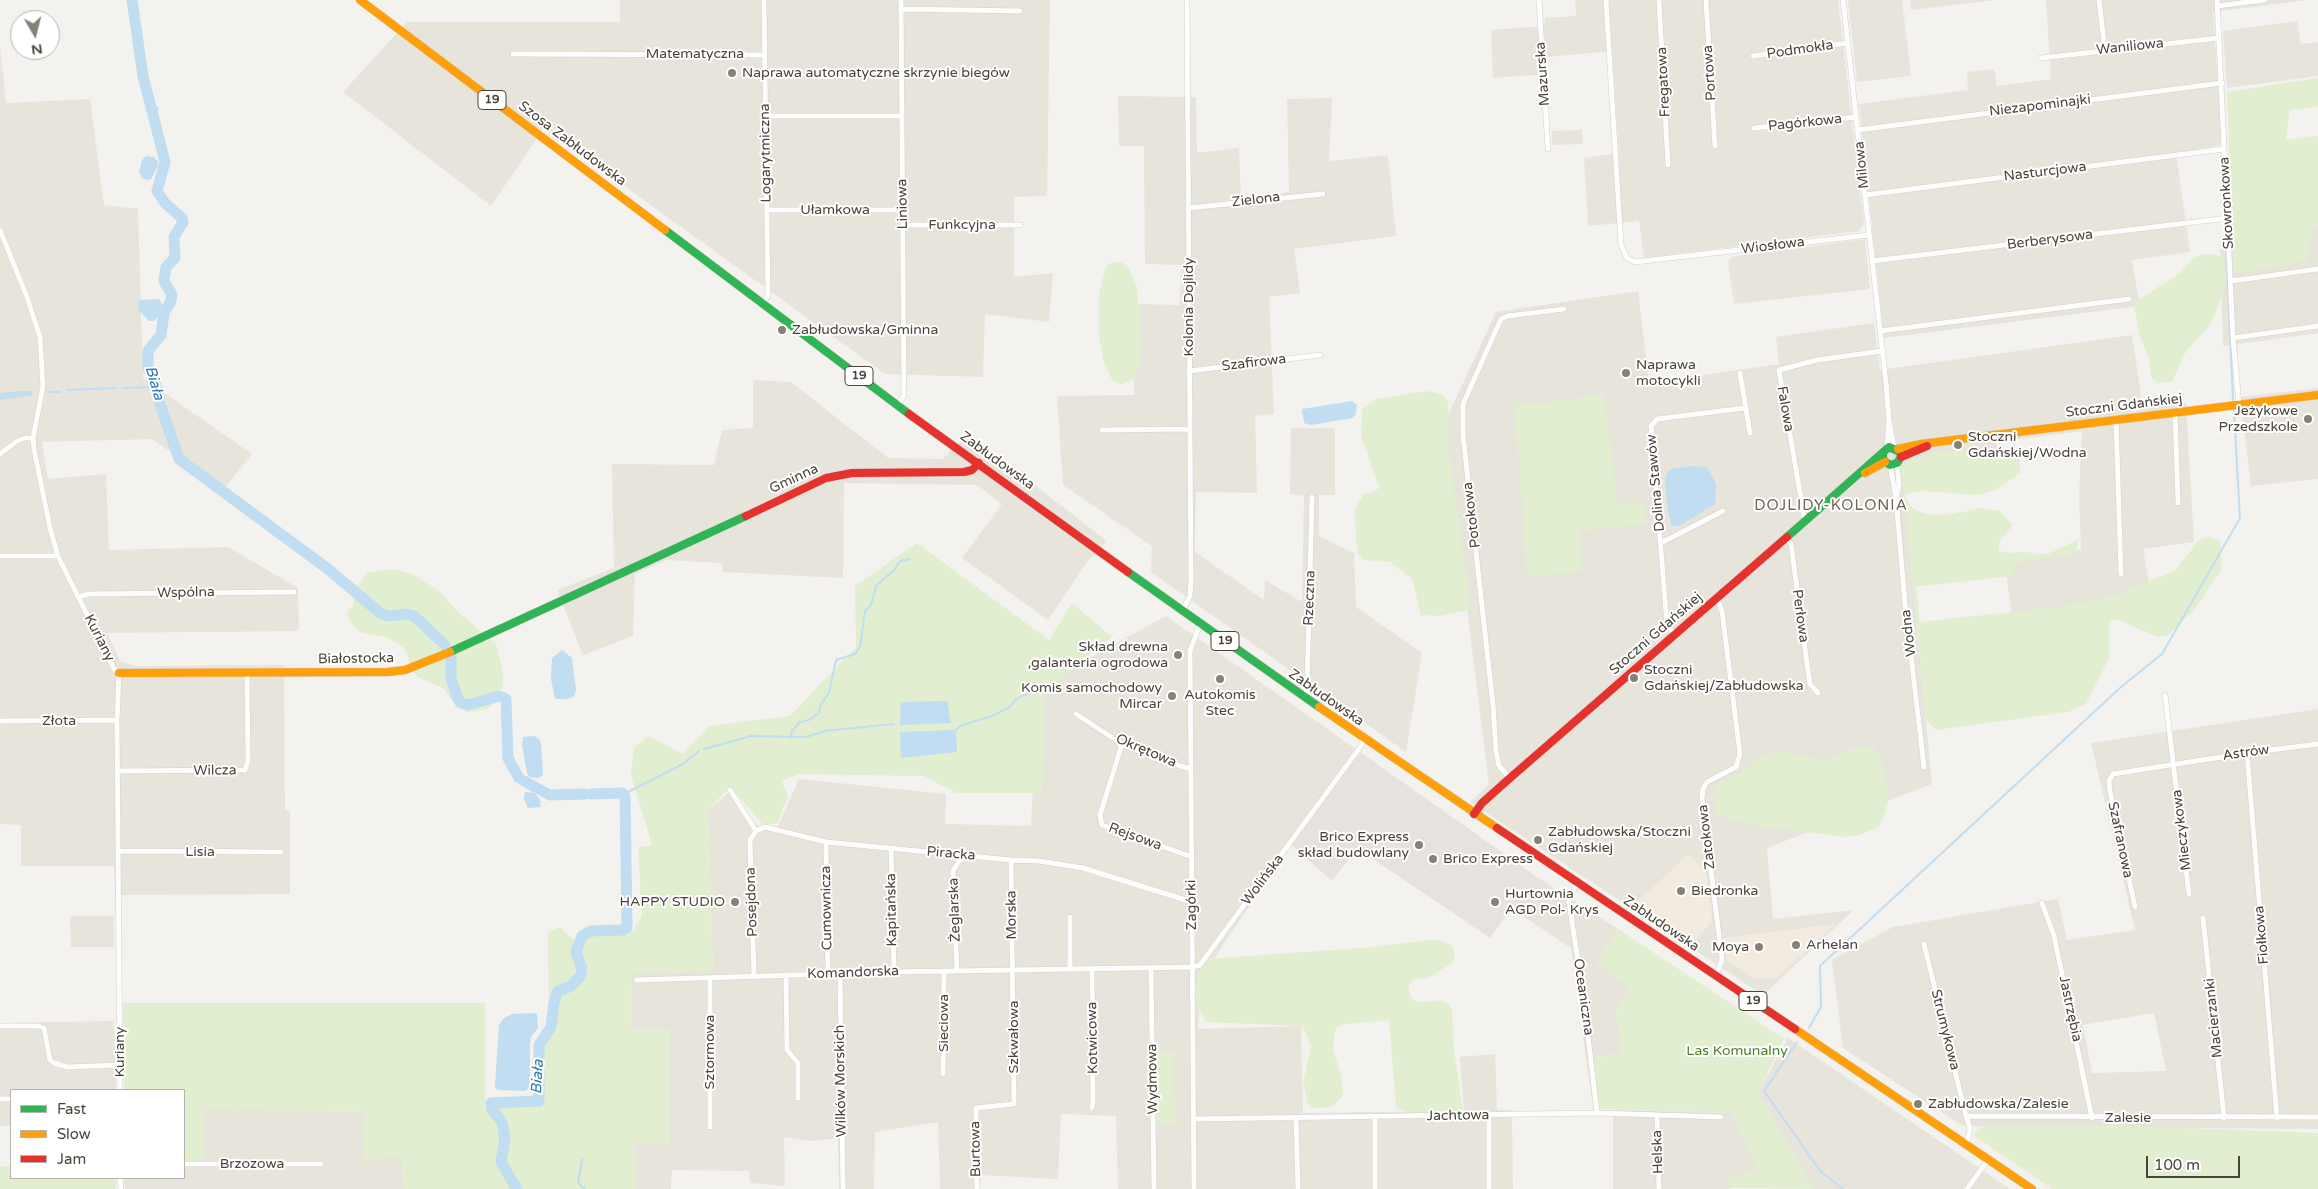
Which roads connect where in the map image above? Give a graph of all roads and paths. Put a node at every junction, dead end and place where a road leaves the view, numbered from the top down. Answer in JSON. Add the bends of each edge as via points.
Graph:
{"nodes":[{"id":1,"x":360,"y":0,"type":"edge"},
{"id":2,"x":764,"y":0,"type":"edge"},
{"id":3,"x":900,"y":0,"type":"edge"},
{"id":4,"x":1187,"y":0,"type":"edge"},
{"id":5,"x":1538,"y":0,"type":"edge"},
{"id":6,"x":1606,"y":0,"type":"edge"},
{"id":7,"x":1659,"y":0,"type":"edge"},
{"id":8,"x":1706,"y":0,"type":"edge"},
{"id":9,"x":1843,"y":0,"type":"edge"},
{"id":10,"x":2099,"y":0,"type":"edge"},
{"id":11,"x":2265,"y":0,"type":"edge"},
{"id":12,"x":2217,"y":3,"type":"edge"},
{"id":13,"x":900,"y":9,"type":"junction"},
{"id":14,"x":1020,"y":10,"type":"dead end"},
{"id":15,"x":2219,"y":38,"type":"junction"},
{"id":16,"x":1848,"y":43,"type":"junction"},
{"id":17,"x":2105,"y":50,"type":"junction"},
{"id":18,"x":513,"y":54,"type":"dead end"},
{"id":19,"x":764,"y":55,"type":"junction"},
{"id":20,"x":1753,"y":56,"type":"dead end"},
{"id":21,"x":2041,"y":58,"type":"dead end"},
{"id":22,"x":2222,"y":83,"type":"junction"},
{"id":23,"x":765,"y":116,"type":"junction"},
{"id":24,"x":902,"y":116,"type":"junction"},
{"id":25,"x":1856,"y":117,"type":"junction"},
{"id":26,"x":1754,"y":128,"type":"dead end"},
{"id":27,"x":1858,"y":130,"type":"junction"},
{"id":28,"x":1714,"y":146,"type":"dead end"},
{"id":29,"x":1548,"y":149,"type":"dead end"},
{"id":30,"x":2224,"y":149,"type":"junction"},
{"id":31,"x":1668,"y":165,"type":"dead end"},
{"id":32,"x":1323,"y":194,"type":"dead end"},
{"id":33,"x":1865,"y":195,"type":"junction"},
{"id":34,"x":625,"y":200,"type":"joint"},
{"id":35,"x":1188,"y":208,"type":"junction"},
{"id":36,"x":767,"y":210,"type":"junction"},
{"id":37,"x":903,"y":210,"type":"junction"},
{"id":38,"x":2228,"y":218,"type":"junction"},
{"id":39,"x":904,"y":225,"type":"junction"},
{"id":40,"x":1020,"y":225,"type":"dead end"},
{"id":41,"x":0,"y":230,"type":"edge"},
{"id":42,"x":1869,"y":235,"type":"junction"},
{"id":43,"x":1872,"y":261,"type":"junction"},
{"id":44,"x":2318,"y":269,"type":"edge"},
{"id":45,"x":2231,"y":281,"type":"junction"},
{"id":46,"x":2129,"y":299,"type":"dead end"},
{"id":47,"x":762,"y":304,"type":"junction"},
{"id":48,"x":1564,"y":309,"type":"dead end"},
{"id":49,"x":2318,"y":326,"type":"edge"},
{"id":50,"x":1880,"y":331,"type":"junction"},
{"id":51,"x":2233,"y":338,"type":"junction"},
{"id":52,"x":1882,"y":351,"type":"junction"},
{"id":53,"x":1320,"y":356,"type":"dead end"},
{"id":54,"x":1189,"y":370,"type":"junction"},
{"id":55,"x":1740,"y":373,"type":"dead end"},
{"id":56,"x":2318,"y":395,"type":"edge"},
{"id":57,"x":2238,"y":405,"type":"junction"},
{"id":58,"x":898,"y":406,"type":"junction"},
{"id":59,"x":1745,"y":408,"type":"junction"},
{"id":60,"x":2175,"y":413,"type":"junction"},
{"id":61,"x":2116,"y":420,"type":"junction"},
{"id":62,"x":1190,"y":429,"type":"junction"},
{"id":63,"x":1102,"y":430,"type":"dead end"},
{"id":64,"x":1750,"y":433,"type":"dead end"},
{"id":65,"x":33,"y":438,"type":"junction"},
{"id":66,"x":0,"y":454,"type":"edge"},
{"id":67,"x":1892,"y":456,"type":"junction"},
{"id":68,"x":979,"y":463,"type":"junction"},
{"id":69,"x":1312,"y":497,"type":"dead end"},
{"id":70,"x":2178,"y":503,"type":"dead end"},
{"id":71,"x":1723,"y":511,"type":"dead end"},
{"id":72,"x":1805,"y":522,"type":"junction"},
{"id":73,"x":1786,"y":538,"type":"junction"},
{"id":74,"x":1661,"y":543,"type":"junction"},
{"id":75,"x":0,"y":556,"type":"edge"},
{"id":76,"x":58,"y":556,"type":"junction"},
{"id":77,"x":631,"y":570,"type":"joint"},
{"id":78,"x":2121,"y":574,"type":"dead end"},
{"id":79,"x":294,"y":592,"type":"dead end"},
{"id":80,"x":79,"y":597,"type":"junction"},
{"id":81,"x":1717,"y":598,"type":"junction"},
{"id":82,"x":1182,"y":611,"type":"junction"},
{"id":83,"x":1200,"y":624,"type":"junction"},
{"id":84,"x":1675,"y":634,"type":"junction"},
{"id":85,"x":247,"y":673,"type":"junction"},
{"id":86,"x":119,"y":674,"type":"junction"},
{"id":87,"x":1818,"y":693,"type":"dead end"},
{"id":88,"x":2165,"y":695,"type":"dead end"},
{"id":89,"x":1305,"y":698,"type":"junction"},
{"id":90,"x":1076,"y":714,"type":"dead end"},
{"id":91,"x":117,"y":720,"type":"junction"},
{"id":92,"x":0,"y":721,"type":"edge"},
{"id":93,"x":1364,"y":739,"type":"junction"},
{"id":94,"x":1122,"y":744,"type":"junction"},
{"id":95,"x":2318,"y":744,"type":"edge"},
{"id":96,"x":2247,"y":753,"type":"junction"},
{"id":97,"x":2174,"y":765,"type":"junction"},
{"id":98,"x":1924,"y":767,"type":"dead end"},
{"id":99,"x":1191,"y":769,"type":"junction"},
{"id":100,"x":118,"y":771,"type":"junction"},
{"id":101,"x":2113,"y":774,"type":"joint"},
{"id":102,"x":1510,"y":778,"type":"junction"},
{"id":103,"x":730,"y":790,"type":"dead end"},
{"id":104,"x":1474,"y":814,"type":"junction"},
{"id":105,"x":756,"y":831,"type":"junction"},
{"id":106,"x":826,"y":842,"type":"junction"},
{"id":107,"x":891,"y":849,"type":"junction"},
{"id":108,"x":119,"y":851,"type":"junction"},
{"id":109,"x":281,"y":852,"type":"dead end"},
{"id":110,"x":968,"y":856,"type":"junction"},
{"id":111,"x":1192,"y":858,"type":"junction"},
{"id":112,"x":1011,"y":860,"type":"junction"},
{"id":113,"x":1578,"y":883,"type":"junction"},
{"id":114,"x":2190,"y":894,"type":"dead end"},
{"id":115,"x":1192,"y":902,"type":"junction"},
{"id":116,"x":2042,"y":903,"type":"dead end"},
{"id":117,"x":2135,"y":907,"type":"dead end"},
{"id":118,"x":1070,"y":917,"type":"dead end"},
{"id":119,"x":2203,"y":918,"type":"dead end"},
{"id":120,"x":1924,"y":944,"type":"dead end"},
{"id":121,"x":1193,"y":967,"type":"junction"},
{"id":122,"x":1070,"y":968,"type":"junction"},
{"id":123,"x":1092,"y":968,"type":"junction"},
{"id":124,"x":1151,"y":968,"type":"junction"},
{"id":125,"x":1014,"y":970,"type":"junction"},
{"id":126,"x":944,"y":971,"type":"junction"},
{"id":127,"x":957,"y":971,"type":"junction"},
{"id":128,"x":894,"y":972,"type":"junction"},
{"id":129,"x":840,"y":973,"type":"junction"},
{"id":130,"x":828,"y":974,"type":"junction"},
{"id":131,"x":786,"y":975,"type":"junction"},
{"id":132,"x":754,"y":976,"type":"junction"},
{"id":133,"x":1716,"y":976,"type":"junction"},
{"id":134,"x":710,"y":978,"type":"junction"},
{"id":135,"x":636,"y":980,"type":"dead end"},
{"id":136,"x":0,"y":1026,"type":"edge"},
{"id":137,"x":120,"y":1065,"type":"junction"},
{"id":138,"x":944,"y":1074,"type":"dead end"},
{"id":139,"x":120,"y":1089,"type":"edge"},
{"id":140,"x":798,"y":1098,"type":"dead end"},
{"id":141,"x":976,"y":1108,"type":"joint"},
{"id":142,"x":1092,"y":1108,"type":"dead end"},
{"id":143,"x":1597,"y":1113,"type":"junction"},
{"id":144,"x":1657,"y":1115,"type":"junction"},
{"id":145,"x":1489,"y":1116,"type":"junction"},
{"id":146,"x":1721,"y":1116,"type":"dead end"},
{"id":147,"x":1966,"y":1116,"type":"junction"},
{"id":148,"x":1296,"y":1118,"type":"junction"},
{"id":149,"x":1375,"y":1118,"type":"junction"},
{"id":150,"x":2092,"y":1118,"type":"junction"},
{"id":151,"x":2224,"y":1118,"type":"junction"},
{"id":152,"x":2277,"y":1118,"type":"junction"},
{"id":153,"x":2318,"y":1118,"type":"edge"},
{"id":154,"x":1194,"y":1119,"type":"junction"},
{"id":155,"x":710,"y":1127,"type":"dead end"},
{"id":156,"x":1967,"y":1144,"type":"junction"},
{"id":157,"x":1988,"y":1160,"type":"junction"},
{"id":158,"x":185,"y":1164,"type":"edge"},
{"id":159,"x":320,"y":1164,"type":"dead end"},
{"id":160,"x":843,"y":1189,"type":"edge"},
{"id":161,"x":976,"y":1189,"type":"edge"},
{"id":162,"x":1154,"y":1189,"type":"edge"},
{"id":163,"x":1194,"y":1189,"type":"edge"},
{"id":164,"x":1298,"y":1189,"type":"edge"},
{"id":165,"x":1375,"y":1189,"type":"edge"},
{"id":166,"x":1489,"y":1189,"type":"edge"},
{"id":167,"x":1659,"y":1189,"type":"edge"},
{"id":168,"x":1967,"y":1189,"type":"edge"},
{"id":169,"x":2032,"y":1189,"type":"edge"}],
"edges":[{"from":1,"to":34,"type":"main road","name":"Szosa Zabłudowska","number":"19"},
{"from":2,"to":19,"type":"street","name":"Logarytmiczna"},
{"from":3,"to":13,"type":"street","name":"Liniowa"},
{"from":4,"to":35,"type":"street","name":"Kolonia Dojlidy"},
{"from":5,"to":29,"type":"street","name":"Mazurska"},
{"from":6,"to":42,"type":"street","name":"Wiosłowa","via":[[1623,253],[1627,258],[1635,262]]},
{"from":7,"to":31,"type":"street","name":"Fregatowa"},
{"from":8,"to":28,"type":"street","name":"Portowa"},
{"from":9,"to":16,"type":"street","name":"Milowa"},
{"from":10,"to":17,"type":"street"},
{"from":11,"to":12,"type":"street"},
{"from":12,"to":15,"type":"street","name":"Skowronkowa"},
{"from":13,"to":14,"type":"street"},
{"from":13,"to":24,"type":"street","name":"Liniowa"},
{"from":15,"to":17,"type":"street","name":"Waniliowa"},
{"from":15,"to":22,"type":"street","name":"Skowronkowa"},
{"from":16,"to":20,"type":"street","name":"Podmokła"},
{"from":16,"to":25,"type":"street","name":"Milowa"},
{"from":17,"to":21,"type":"street","name":"Waniliowa"},
{"from":18,"to":19,"type":"street","name":"Matematyczna"},
{"from":19,"to":23,"type":"street","name":"Logarytmiczna"},
{"from":22,"to":27,"type":"street","name":"Niezapominajki"},
{"from":22,"to":30,"type":"street","name":"Skowronkowa"},
{"from":23,"to":24,"type":"street"},
{"from":23,"to":36,"type":"street","name":"Logarytmiczna"},
{"from":24,"to":37,"type":"street","name":"Liniowa"},
{"from":25,"to":26,"type":"street","name":"Pagórkowa"},
{"from":25,"to":27,"type":"street","name":"Milowa"},
{"from":27,"to":33,"type":"street","name":"Milowa"},
{"from":30,"to":33,"type":"street","name":"Nasturcjowa"},
{"from":30,"to":38,"type":"street","name":"Skowronkowa"},
{"from":32,"to":35,"type":"street","name":"Zielona"},
{"from":33,"to":42,"type":"street","name":"Milowa"},
{"from":34,"to":47,"type":"main road","name":"Zabłudowska","number":"19"},
{"from":35,"to":54,"type":"street","name":"Kolonia Dojlidy"},
{"from":36,"to":37,"type":"street","name":"Ułamkowa"},
{"from":36,"to":47,"type":"street","name":"Logarytmiczna","via":[[768,296]]},
{"from":37,"to":39,"type":"street","name":"Liniowa"},
{"from":38,"to":43,"type":"street","name":"Berberysowa"},
{"from":38,"to":45,"type":"street","name":"Skowronkowa"},
{"from":39,"to":40,"type":"street","name":"Funkcyjna"},
{"from":39,"to":58,"type":"street","name":"Liniowa","via":[[904,395]]},
{"from":41,"to":65,"type":"street","name":"Kuriany","via":[[40,338],[42,386]]},
{"from":42,"to":43,"type":"street","name":"Milowa"},
{"from":43,"to":50,"type":"street","name":"Milowa"},
{"from":44,"to":45,"type":"street"},
{"from":45,"to":51,"type":"street","name":"Skowronkowa"},
{"from":46,"to":50,"type":"street"},
{"from":47,"to":58,"type":"main road","name":"Zabłudowska","number":"19"},
{"from":48,"to":102,"type":"street","name":"Potokowa","via":[[1501,319],[1463,404],[1462,435],[1496,750],[1499,766]]},
{"from":49,"to":51,"type":"street"},
{"from":50,"to":52,"type":"street","name":"Milowa"},
{"from":51,"to":57,"type":"street","name":"Skowronkowa"},
{"from":52,"to":67,"type":"street","name":"Milowa"},
{"from":52,"to":72,"type":"street","name":"Falowa","via":[[1816,360],[1779,370]]},
{"from":53,"to":54,"type":"street","name":"Szafirowa"},
{"from":54,"to":62,"type":"street","name":"Kolonia Dojlidy"},
{"from":55,"to":59,"type":"street"},
{"from":56,"to":57,"type":"main road","name":"Stoczni Gdańskiej"},
{"from":57,"to":60,"type":"main road","name":"Stoczni Gdańskiej"},
{"from":58,"to":68,"type":"main road","name":"Zabłudowska","number":"19"},
{"from":59,"to":64,"type":"street"},
{"from":59,"to":74,"type":"street","name":"Dolina Stawów","via":[[1653,422]]},
{"from":60,"to":61,"type":"main road","name":"Stoczni Gdańskiej"},
{"from":60,"to":70,"type":"street"},
{"from":61,"to":67,"type":"main road","name":"Stoczni Gdańskiej","via":[[1934,443]]},
{"from":61,"to":78,"type":"street"},
{"from":62,"to":63,"type":"street"},
{"from":62,"to":82,"type":"street","name":"Kolonia Dojlidy","via":[[1191,582],[1190,596]]},
{"from":65,"to":66,"type":"street","via":[[17,441]]},
{"from":65,"to":76,"type":"street","name":"Kuriany"},
{"from":67,"to":72,"type":"main road","name":"Stoczni Gdańskiej","via":[[1858,476]]},
{"from":67,"to":98,"type":"street","name":"Wodna"},
{"from":68,"to":77,"type":"main road","name":"Gminna","via":[[964,472],[852,473],[826,478]]},
{"from":68,"to":82,"type":"main road","name":"Zabłudowska","number":"19"},
{"from":69,"to":89,"type":"street","name":"Rzeczna"},
{"from":71,"to":74,"type":"street"},
{"from":72,"to":73,"type":"main road","name":"Stoczni Gdańskiej"},
{"from":73,"to":81,"type":"main road","name":"Stoczni Gdańskiej"},
{"from":73,"to":87,"type":"street","name":"Perłowa","via":[[1791,544],[1810,684]]},
{"from":74,"to":84,"type":"street","name":"Dolina Stawów","via":[[1668,625]]},
{"from":75,"to":76,"type":"street"},
{"from":76,"to":80,"type":"street","name":"Kuriany"},
{"from":77,"to":85,"type":"main road","name":"Białostocka","via":[[405,670]]},
{"from":79,"to":80,"type":"street","name":"Wspólna","via":[[89,594]]},
{"from":80,"to":86,"type":"street","name":"Kuriany"},
{"from":81,"to":84,"type":"main road","name":"Stoczni Gdańskiej"},
{"from":81,"to":133,"type":"street","name":"Zatokowa","via":[[1722,611],[1740,754],[1736,767],[1707,782],[1703,789],[1721,954]]},
{"from":82,"to":83,"type":"main road","name":"Zabłudowska","number":"19"},
{"from":83,"to":89,"type":"main road","name":"Zabłudowska","number":"19"},
{"from":83,"to":99,"type":"street","name":"Zagórki","via":[[1190,652]]},
{"from":84,"to":102,"type":"main road","name":"Stoczni Gdańskiej"},
{"from":85,"to":86,"type":"main road","name":"Białostocka"},
{"from":85,"to":100,"type":"street","name":"Wilcza","via":[[248,761],[245,770]]},
{"from":86,"to":91,"type":"street","name":"Kuriany"},
{"from":88,"to":97,"type":"street","name":"Mieczykowa"},
{"from":89,"to":93,"type":"main road","name":"Zabłudowska","number":"19"},
{"from":90,"to":94,"type":"street","name":"Okrętowa"},
{"from":91,"to":92,"type":"street","name":"Złota"},
{"from":91,"to":100,"type":"street","name":"Kuriany"},
{"from":93,"to":104,"type":"main road","name":"Zabłudowska","number":"19"},
{"from":93,"to":121,"type":"street","name":"Wolińska","via":[[1200,965]]},
{"from":94,"to":99,"type":"street","name":"Okrętowa"},
{"from":94,"to":111,"type":"street","name":"Rejsowa","via":[[1100,816],[1102,825]]},
{"from":95,"to":96,"type":"street","name":"Astrów"},
{"from":96,"to":97,"type":"street","name":"Astrów"},
{"from":96,"to":152,"type":"street","name":"Fiołkowa"},
{"from":97,"to":101,"type":"street","name":"Astrów"},
{"from":97,"to":114,"type":"street","name":"Mieczykowa"},
{"from":99,"to":111,"type":"street","name":"Zagórki"},
{"from":100,"to":108,"type":"street","name":"Kuriany"},
{"from":101,"to":117,"type":"street","name":"Szafranowa","via":[[2109,781],[2110,791]]},
{"from":102,"to":104,"type":"main road","name":"Stoczni Gdańskiej"},
{"from":103,"to":105,"type":"street"},
{"from":104,"to":113,"type":"main road","name":"Zabłudowska","number":"19"},
{"from":105,"to":106,"type":"street","name":"Piracka","via":[[770,828]]},
{"from":105,"to":132,"type":"street","name":"Posejdona","via":[[750,840]]},
{"from":106,"to":107,"type":"street","name":"Piracka"},
{"from":106,"to":130,"type":"street","name":"Cumownicza"},
{"from":107,"to":110,"type":"street","name":"Piracka"},
{"from":107,"to":128,"type":"street","name":"Kapitańska"},
{"from":108,"to":109,"type":"street","name":"Lisia"},
{"from":108,"to":137,"type":"street","name":"Kuriany"},
{"from":110,"to":112,"type":"street","name":"Piracka"},
{"from":110,"to":127,"type":"street","name":"Żeglarska","via":[[959,861],[953,871]]},
{"from":111,"to":115,"type":"street","name":"Zagórki"},
{"from":112,"to":115,"type":"street","name":"Piracka","via":[[1083,868]]},
{"from":112,"to":125,"type":"street","name":"Morska"},
{"from":113,"to":133,"type":"main road","name":"Zabłudowska","number":"19"},
{"from":113,"to":143,"type":"street","name":"Oceaniczna","via":[[1569,903]]},
{"from":115,"to":121,"type":"street","name":"Zagórki"},
{"from":116,"to":150,"type":"street","name":"Jastrzębia","via":[[2054,936]]},
{"from":118,"to":122,"type":"street"},
{"from":119,"to":151,"type":"street","name":"Macierzanki"},
{"from":120,"to":147,"type":"street","name":"Strumykowa"},
{"from":121,"to":124,"type":"street","name":"Komandorska"},
{"from":121,"to":154,"type":"street","name":"Zagórki"},
{"from":122,"to":123,"type":"street","name":"Komandorska"},
{"from":122,"to":125,"type":"street","name":"Komandorska"},
{"from":123,"to":124,"type":"street","name":"Komandorska"},
{"from":123,"to":142,"type":"street","name":"Kotwicowa"},
{"from":124,"to":162,"type":"street","name":"Wydmowa"},
{"from":125,"to":127,"type":"street","name":"Komandorska"},
{"from":125,"to":141,"type":"street","name":"Szkwałowa","via":[[1014,1104]]},
{"from":126,"to":127,"type":"street","name":"Komandorska"},
{"from":126,"to":128,"type":"street","name":"Komandorska"},
{"from":126,"to":138,"type":"street","name":"Sieciowa"},
{"from":128,"to":129,"type":"street","name":"Komandorska"},
{"from":129,"to":130,"type":"street","name":"Komandorska"},
{"from":129,"to":160,"type":"street","name":"Wilków Morskich"},
{"from":130,"to":131,"type":"street","name":"Komandorska"},
{"from":131,"to":132,"type":"street","name":"Komandorska"},
{"from":131,"to":140,"type":"street","via":[[787,1050],[798,1063]]},
{"from":132,"to":134,"type":"street","name":"Komandorska"},
{"from":133,"to":156,"type":"main road","name":"Zabłudowska","number":"19"},
{"from":134,"to":135,"type":"street","name":"Komandorska"},
{"from":134,"to":155,"type":"street","name":"Sztormowa"},
{"from":136,"to":137,"type":"street","via":[[44,1028],[50,1060],[54,1063],[67,1067]]},
{"from":137,"to":139,"type":"street","name":"Kuriany"},
{"from":141,"to":161,"type":"street","name":"Burtowa"},
{"from":143,"to":144,"type":"street","name":"Jachtowa"},
{"from":143,"to":145,"type":"street","name":"Jachtowa"},
{"from":144,"to":146,"type":"street","name":"Jachtowa"},
{"from":144,"to":167,"type":"street","name":"Helska"},
{"from":145,"to":149,"type":"street","name":"Jachtowa"},
{"from":145,"to":166,"type":"street"},
{"from":147,"to":150,"type":"street","name":"Zalesie"},
{"from":147,"to":156,"type":"street","via":[[1970,1128]]},
{"from":148,"to":149,"type":"street","name":"Jachtowa"},
{"from":148,"to":154,"type":"street","name":"Jachtowa"},
{"from":148,"to":164,"type":"street"},
{"from":149,"to":165,"type":"street"},
{"from":150,"to":151,"type":"street","name":"Zalesie"},
{"from":151,"to":152,"type":"street","name":"Zalesie"},
{"from":152,"to":153,"type":"street","name":"Zalesie"},
{"from":154,"to":163,"type":"street","name":"Zagórki"},
{"from":156,"to":157,"type":"main road","name":"Zabłudowska","number":"19"},
{"from":157,"to":168,"type":"street"},
{"from":157,"to":169,"type":"main road","name":"Zabłudowska","number":"19"},
{"from":158,"to":159,"type":"street","name":"Brzozowa"}]}
